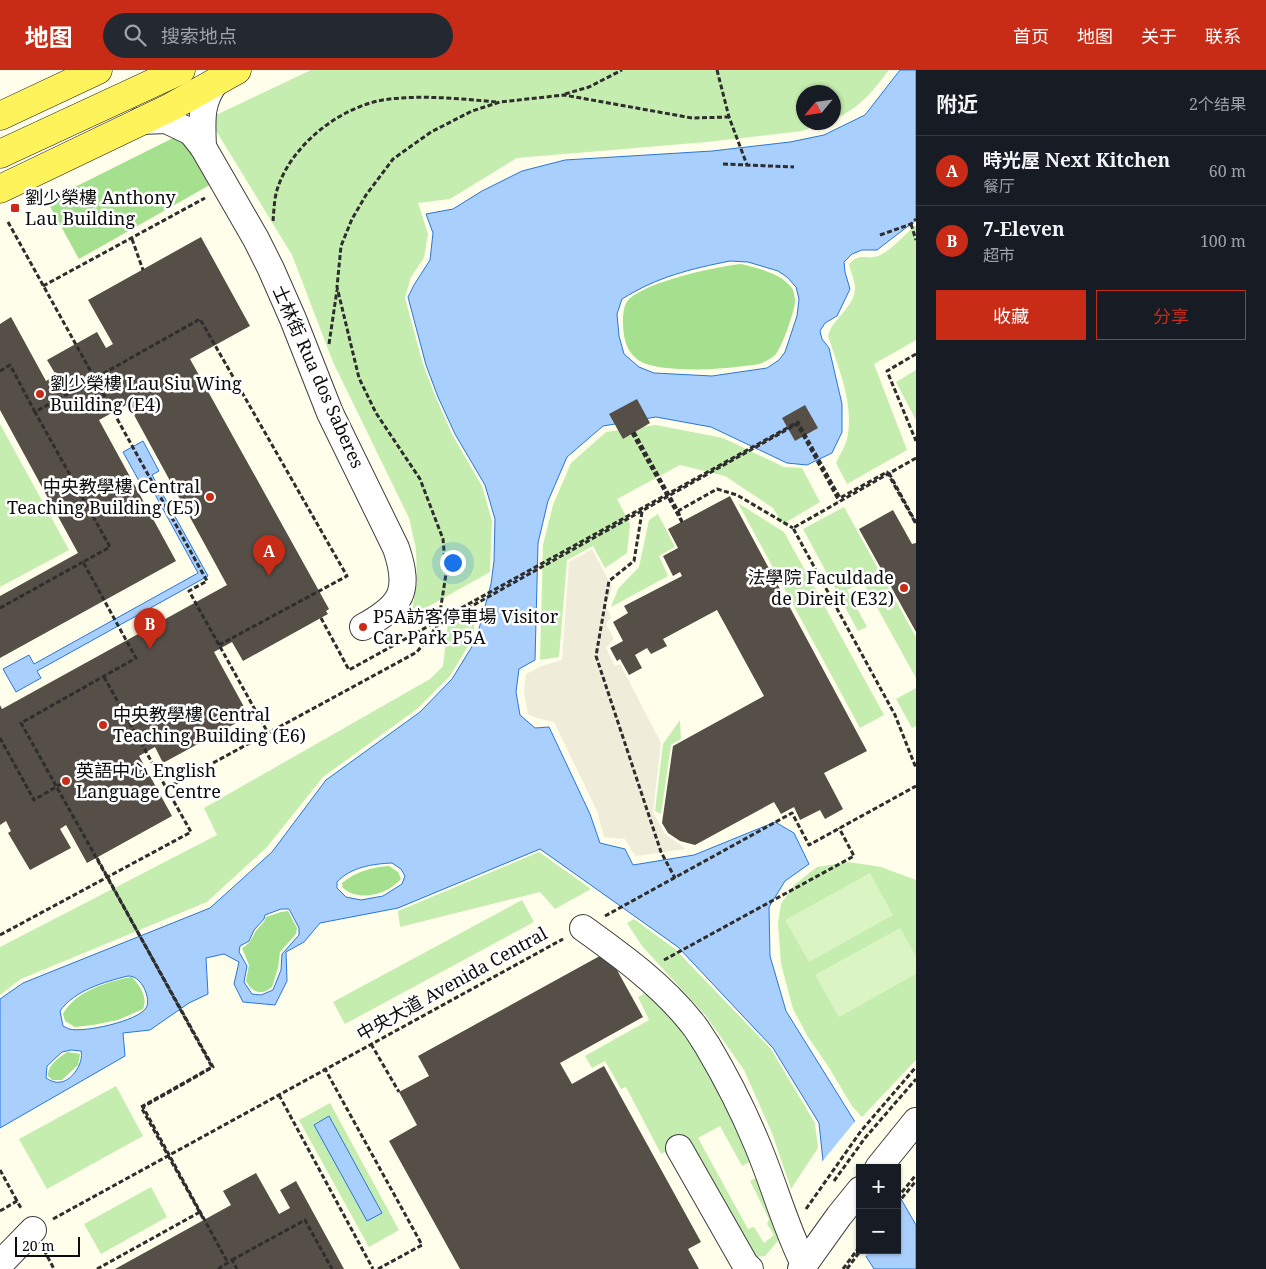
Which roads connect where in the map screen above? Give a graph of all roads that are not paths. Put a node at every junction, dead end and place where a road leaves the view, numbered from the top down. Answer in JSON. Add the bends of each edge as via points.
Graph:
{"nodes":[{"id":1,"x":56,"y":70,"type":"edge"},
{"id":2,"x":98,"y":70,"type":"edge"},
{"id":3,"x":181,"y":70,"type":"edge"},
{"id":4,"x":227,"y":76,"type":"edge"},
{"id":5,"x":0,"y":95,"type":"edge"},
{"id":6,"x":0,"y":116,"type":"edge"},
{"id":7,"x":140,"y":121,"type":"junction"},
{"id":8,"x":203,"y":147,"type":"junction"},
{"id":9,"x":0,"y":154,"type":"edge"},
{"id":10,"x":0,"y":189,"type":"edge"},
{"id":11,"x":362,"y":627,"type":"dead end"},
{"id":12,"x":583,"y":928,"type":"road end"},
{"id":13,"x":916,"y":1121,"type":"edge"},
{"id":14,"x":679,"y":1148,"type":"dead end"},
{"id":15,"x":881,"y":1163,"type":"edge"},
{"id":16,"x":856,"y":1195,"type":"edge"},
{"id":17,"x":33,"y":1230,"type":"road end"},
{"id":18,"x":0,"y":1264,"type":"edge"},
{"id":19,"x":803,"y":1267,"type":"edge"},
{"id":20,"x":750,"y":1269,"type":"edge"}],
"edges":[{"from":1,"to":5,"type":"main road"},
{"from":2,"to":6,"type":"main road"},
{"from":3,"to":9,"type":"main road"},
{"from":4,"to":7,"type":"main road"},
{"from":4,"to":8,"type":"street","via":[[208,92],[204,104]]},
{"from":7,"to":8,"type":"street","name":"士林街 Rua dos Saberes","via":[[166,120],[190,132]]},
{"from":7,"to":10,"type":"main road"},
{"from":8,"to":11,"type":"street","name":"士林街 Rua dos Saberes","via":[[256,239],[330,413],[401,561],[402,584],[397,603]]},
{"from":12,"to":19,"type":"street","via":[[626,959],[693,1024],[724,1072],[757,1142]]},
{"from":13,"to":15,"type":"street"},
{"from":14,"to":20,"type":"street"},
{"from":16,"to":19,"type":"street"},
{"from":17,"to":18,"type":"street"}]}
